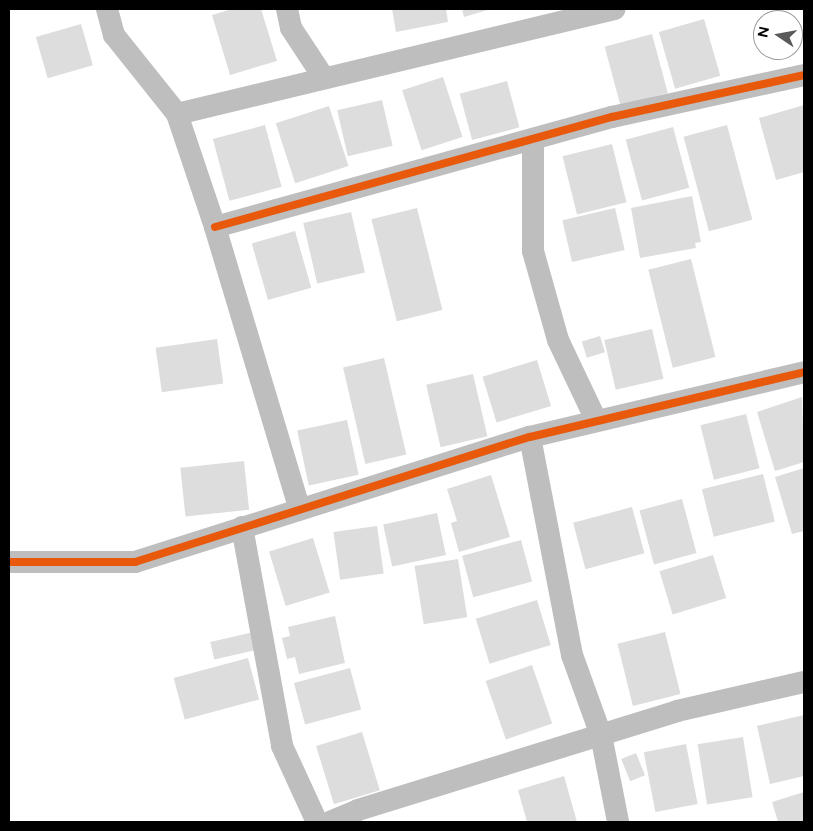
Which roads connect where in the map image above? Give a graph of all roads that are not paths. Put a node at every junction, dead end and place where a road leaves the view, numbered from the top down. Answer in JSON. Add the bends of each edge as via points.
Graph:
{"nodes":[{"id":1,"x":107,"y":9,"type":"edge"},
{"id":2,"x":287,"y":9,"type":"edge"},
{"id":3,"x":615,"y":9,"type":"edge"},
{"id":4,"x":804,"y":75,"type":"edge"},
{"id":5,"x":324,"y":78,"type":"junction"},
{"id":6,"x":177,"y":114,"type":"junction"},
{"id":7,"x":533,"y":141,"type":"junction"},
{"id":8,"x":215,"y":227,"type":"junction"},
{"id":9,"x":804,"y":372,"type":"edge"},
{"id":10,"x":596,"y":420,"type":"junction"},
{"id":11,"x":530,"y":437,"type":"junction"},
{"id":12,"x":300,"y":510,"type":"junction"},
{"id":13,"x":242,"y":527,"type":"junction"},
{"id":14,"x":9,"y":562,"type":"edge"},
{"id":15,"x":804,"y":682,"type":"edge"},
{"id":16,"x":601,"y":734,"type":"junction"},
{"id":17,"x":317,"y":822,"type":"edge"},
{"id":18,"x":330,"y":822,"type":"edge"},
{"id":19,"x":618,"y":822,"type":"edge"}],
"edges":[{"from":1,"to":6,"type":"street","via":[[114,35]]},
{"from":2,"to":5,"type":"street","via":[[291,28]]},
{"from":3,"to":5,"type":"street"},
{"from":4,"to":7,"type":"street","via":[[612,117]]},
{"from":5,"to":6,"type":"street"},
{"from":6,"to":8,"type":"street"},
{"from":7,"to":8,"type":"street"},
{"from":7,"to":10,"type":"street","via":[[533,251],[558,340]]},
{"from":8,"to":12,"type":"street"},
{"from":9,"to":10,"type":"street"},
{"from":10,"to":11,"type":"street"},
{"from":11,"to":12,"type":"street"},
{"from":11,"to":16,"type":"street","via":[[572,655]]},
{"from":12,"to":13,"type":"street"},
{"from":13,"to":14,"type":"street","via":[[135,562]]},
{"from":13,"to":17,"type":"street","via":[[282,746]]},
{"from":15,"to":16,"type":"street","via":[[677,711]]},
{"from":16,"to":18,"type":"street","via":[[358,810]]},
{"from":16,"to":19,"type":"street"}]}
